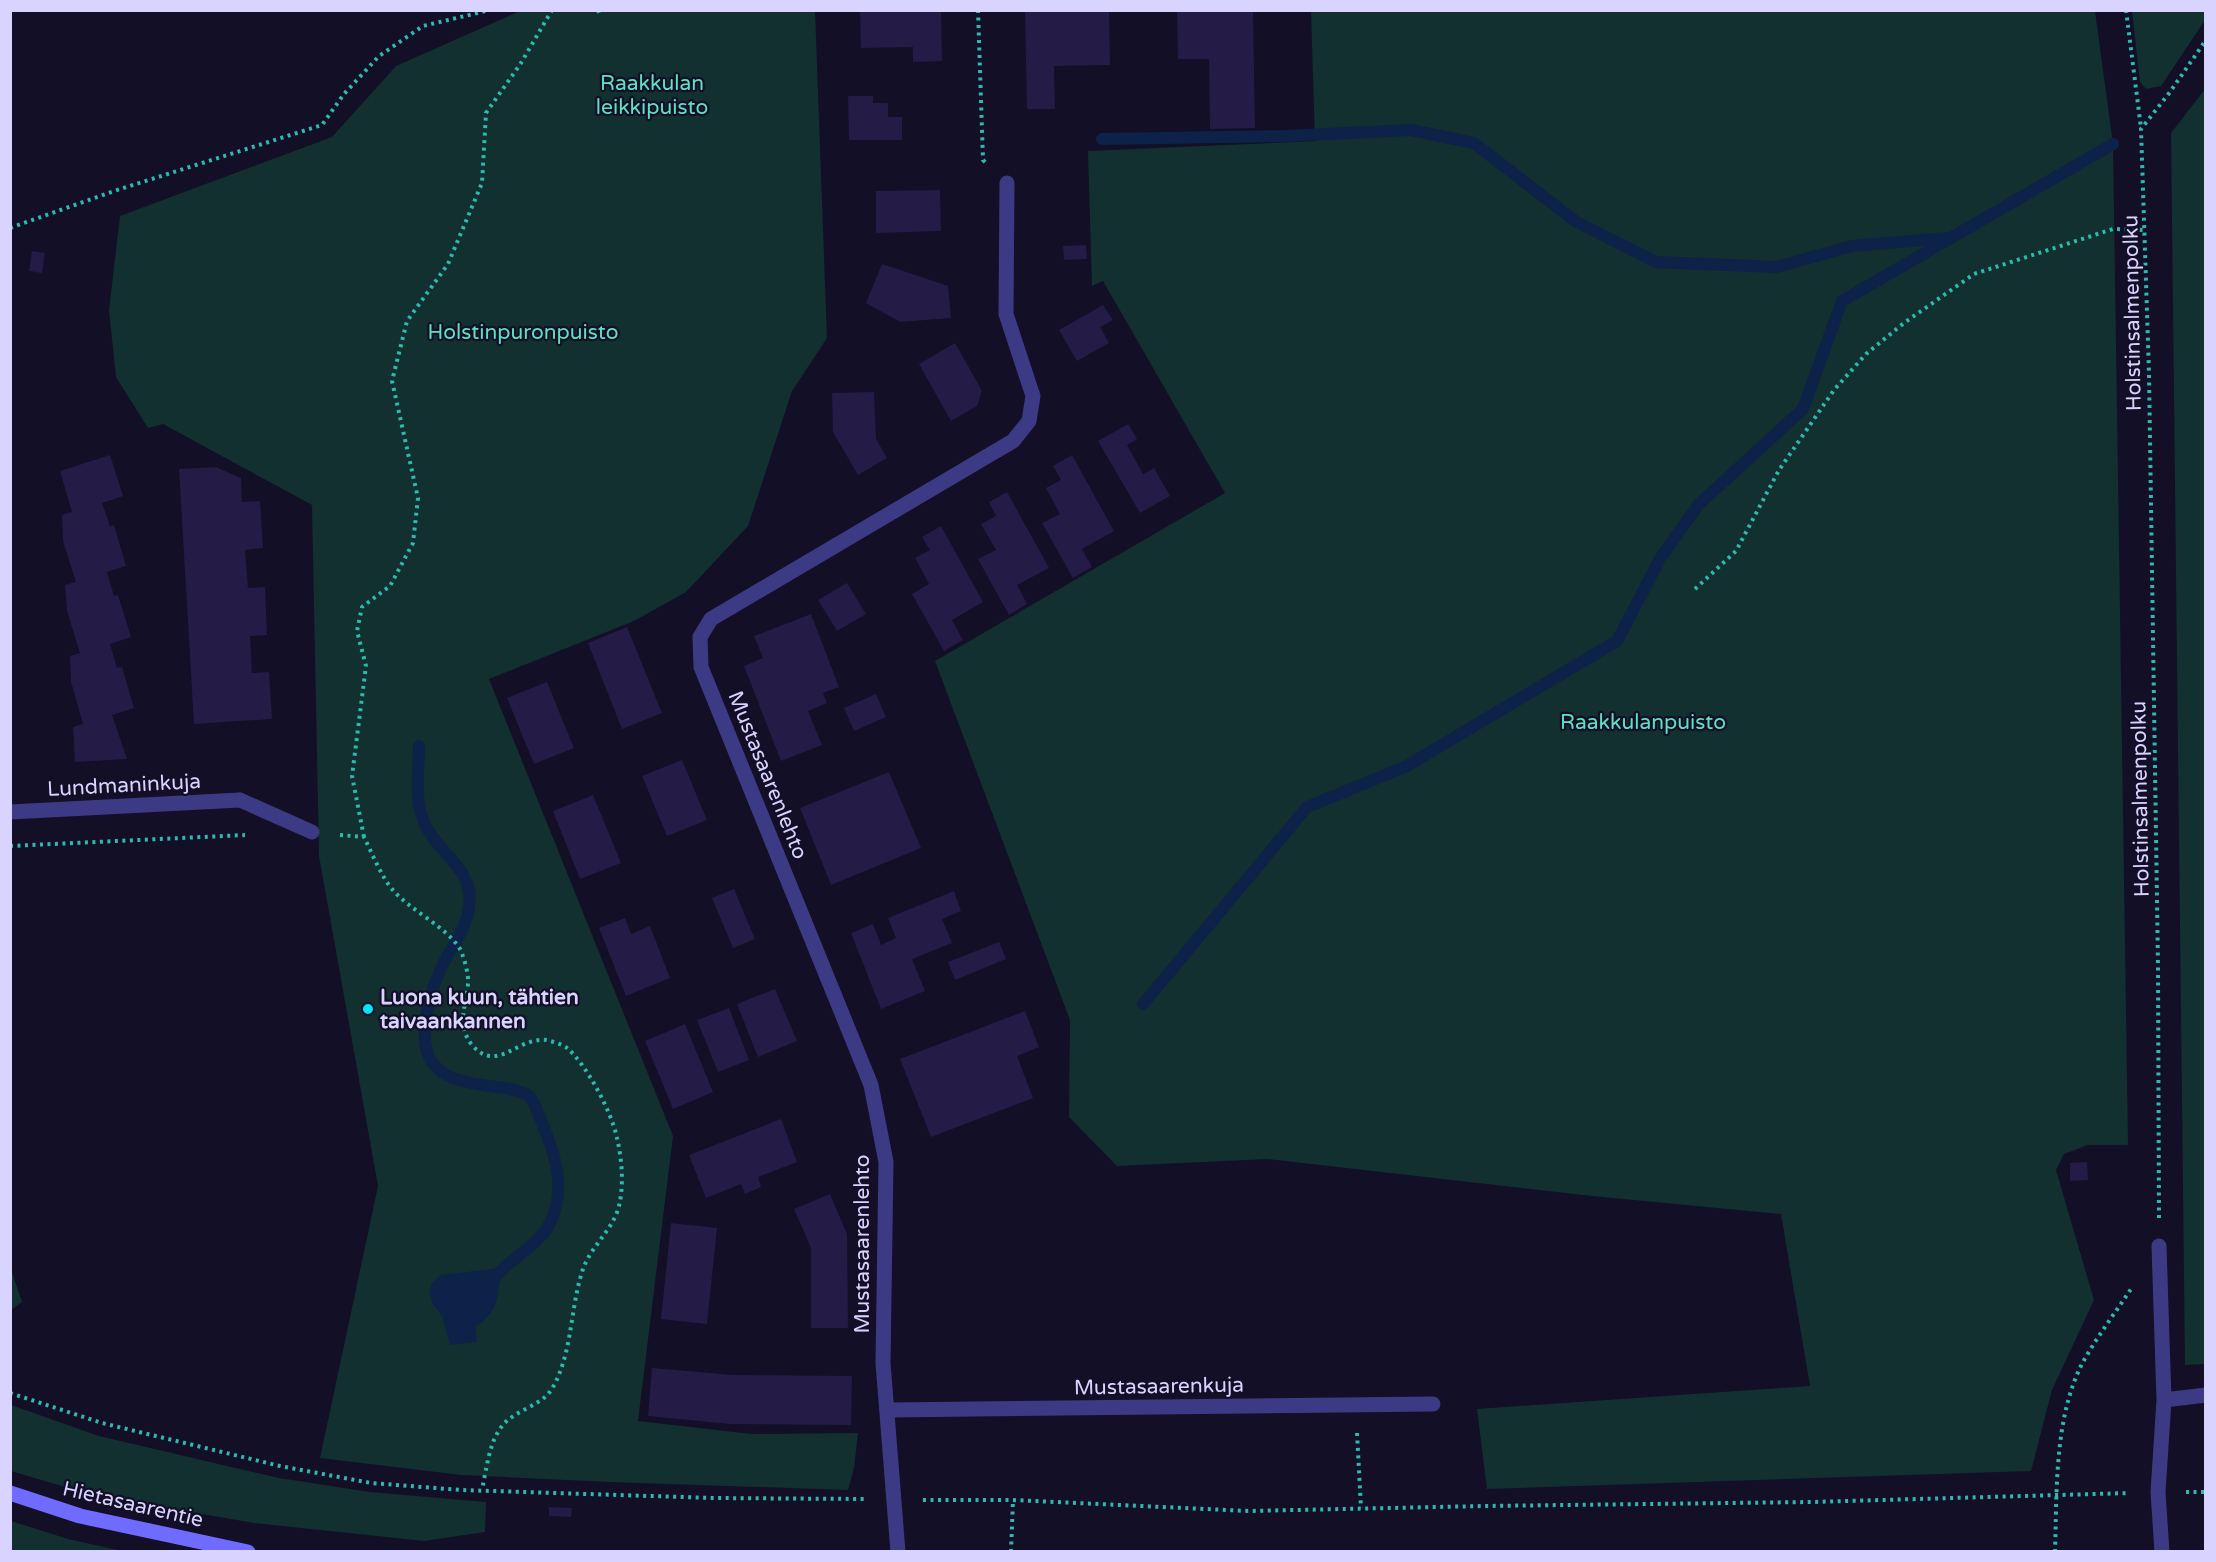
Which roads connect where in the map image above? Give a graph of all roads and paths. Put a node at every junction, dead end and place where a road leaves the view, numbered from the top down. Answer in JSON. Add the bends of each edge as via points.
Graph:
{"nodes":[{"id":1,"x":490,"y":10,"type":"edge"},
{"id":2,"x":552,"y":10,"type":"edge"},
{"id":3,"x":598,"y":10,"type":"edge"},
{"id":4,"x":978,"y":10,"type":"edge"},
{"id":5,"x":2126,"y":10,"type":"edge"},
{"id":6,"x":600,"y":16,"type":"dead end"},
{"id":7,"x":2205,"y":40,"type":"edge"},
{"id":8,"x":2141,"y":129,"type":"junction"},
{"id":9,"x":1007,"y":183,"type":"joint"},
{"id":10,"x":10,"y":228,"type":"edge"},
{"id":11,"x":2146,"y":230,"type":"junction"},
{"id":12,"x":1695,"y":589,"type":"dead end"},
{"id":13,"x":10,"y":812,"type":"edge"},
{"id":14,"x":312,"y":832,"type":"joint"},
{"id":15,"x":254,"y":835,"type":"dead end"},
{"id":16,"x":364,"y":837,"type":"junction"},
{"id":17,"x":10,"y":846,"type":"edge"},
{"id":18,"x":2159,"y":1246,"type":"junction"},
{"id":19,"x":10,"y":1393,"type":"edge"},
{"id":20,"x":2205,"y":1395,"type":"edge"},
{"id":21,"x":2164,"y":1400,"type":"junction"},
{"id":22,"x":1433,"y":1404,"type":"dead end"},
{"id":23,"x":1356,"y":1405,"type":"junction"},
{"id":24,"x":887,"y":1410,"type":"junction"},
{"id":25,"x":482,"y":1489,"type":"junction"},
{"id":26,"x":2158,"y":1492,"type":"junction"},
{"id":27,"x":2205,"y":1492,"type":"edge"},
{"id":28,"x":10,"y":1493,"type":"edge"},
{"id":29,"x":2057,"y":1496,"type":"junction"},
{"id":30,"x":894,"y":1500,"type":"junction"},
{"id":31,"x":1013,"y":1500,"type":"junction"},
{"id":32,"x":1361,"y":1508,"type":"junction"},
{"id":33,"x":248,"y":1551,"type":"edge"},
{"id":34,"x":898,"y":1551,"type":"edge"},
{"id":35,"x":1011,"y":1551,"type":"edge"},
{"id":36,"x":2055,"y":1551,"type":"edge"},
{"id":37,"x":2162,"y":1551,"type":"edge"}],
"edges":[{"from":1,"to":10,"type":"path","via":[[423,26],[379,56],[322,125]]},
{"from":2,"to":16,"type":"path","via":[[486,113],[482,183],[448,264],[407,321],[392,381],[418,498],[413,543],[390,586],[362,607],[357,631],[366,666],[352,776]]},
{"from":3,"to":6,"type":"path"},
{"from":4,"to":9,"type":"path","via":[[983,160]]},
{"from":5,"to":8,"type":"path","name":"Holstinsalmenpolku"},
{"from":7,"to":8,"type":"path"},
{"from":8,"to":11,"type":"path","name":"Holstinsalmenpolku"},
{"from":9,"to":24,"type":"street","name":"Mustasaarenlehto","via":[[1006,314],[1033,396],[1029,421],[1013,441],[711,619],[700,637],[700,667],[871,1085],[886,1162],[883,1363]]},
{"from":11,"to":12,"type":"path","via":[[2113,229],[1974,273],[1881,342],[1834,390],[1779,470],[1736,551]]},
{"from":11,"to":18,"type":"path","name":"Holstinsalmenpolku"},
{"from":13,"to":14,"type":"street","name":"Lundmaninkuja","via":[[240,800]]},
{"from":14,"to":16,"type":"path"},
{"from":15,"to":17,"type":"path"},
{"from":16,"to":25,"type":"path","via":[[392,889],[460,949],[468,982],[462,1026],[470,1043],[490,1057],[531,1041],[547,1040],[566,1047],[607,1107],[617,1137],[621,1162],[619,1206],[611,1226],[584,1267],[562,1368],[552,1390],[503,1424],[494,1439]]},
{"from":18,"to":21,"type":"street"},
{"from":18,"to":29,"type":"path","via":[[2083,1363],[2064,1414]]},
{"from":19,"to":25,"type":"path","via":[[102,1423],[280,1466],[371,1483]]},
{"from":20,"to":21,"type":"street"},
{"from":21,"to":26,"type":"street"},
{"from":22,"to":23,"type":"street","name":"Mustasaarenkuja"},
{"from":23,"to":24,"type":"street","name":"Mustasaarenkuja"},
{"from":23,"to":32,"type":"path"},
{"from":24,"to":30,"type":"street","name":"Mustasaarenlehto"},
{"from":25,"to":30,"type":"path"},
{"from":26,"to":27,"type":"path"},
{"from":26,"to":29,"type":"path"},
{"from":26,"to":37,"type":"street"},
{"from":28,"to":33,"type":"street","name":"Hietasaarentie","via":[[80,1516]]},
{"from":29,"to":32,"type":"path"},
{"from":29,"to":36,"type":"path"},
{"from":30,"to":31,"type":"path"},
{"from":30,"to":34,"type":"street","name":"Mustasaarenlehto"},
{"from":31,"to":32,"type":"path","via":[[1248,1511]]},
{"from":31,"to":35,"type":"path"}]}
